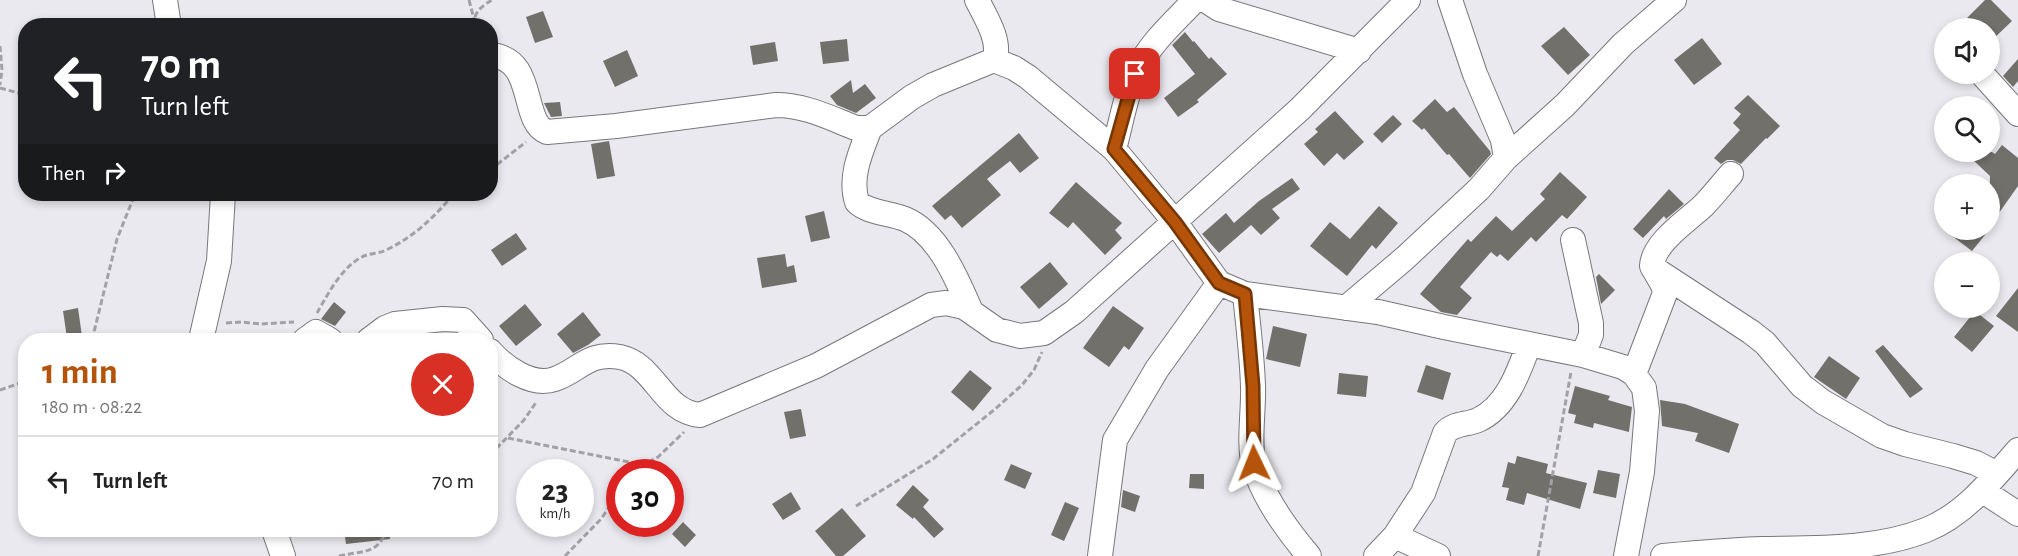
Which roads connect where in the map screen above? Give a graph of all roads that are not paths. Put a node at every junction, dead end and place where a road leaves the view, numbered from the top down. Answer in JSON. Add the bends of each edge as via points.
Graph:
{"nodes":[{"id":1,"x":165,"y":0,"type":"edge"},
{"id":2,"x":977,"y":0,"type":"edge"},
{"id":3,"x":1195,"y":0,"type":"edge"},
{"id":4,"x":1205,"y":0,"type":"edge"},
{"id":5,"x":1408,"y":0,"type":"edge"},
{"id":6,"x":1450,"y":0,"type":"edge"},
{"id":7,"x":1674,"y":0,"type":"edge"},
{"id":8,"x":168,"y":18,"type":"edge"},
{"id":9,"x":1359,"y":51,"type":"junction"},
{"id":10,"x":498,"y":58,"type":"edge"},
{"id":11,"x":994,"y":60,"type":"junction"},
{"id":12,"x":1991,"y":84,"type":"edge"},
{"id":13,"x":2018,"y":114,"type":"edge"},
{"id":14,"x":870,"y":128,"type":"junction"},
{"id":15,"x":1114,"y":149,"type":"junction"},
{"id":16,"x":1506,"y":158,"type":"junction"},
{"id":17,"x":1731,"y":174,"type":"dead end"},
{"id":18,"x":223,"y":201,"type":"edge"},
{"id":19,"x":1175,"y":222,"type":"junction"},
{"id":20,"x":1573,"y":240,"type":"dead end"},
{"id":21,"x":1653,"y":268,"type":"junction"},
{"id":22,"x":1219,"y":283,"type":"junction"},
{"id":23,"x":1245,"y":294,"type":"junction"},
{"id":24,"x":1346,"y":308,"type":"junction"},
{"id":25,"x":970,"y":309,"type":"junction"},
{"id":26,"x":202,"y":333,"type":"edge"},
{"id":27,"x":380,"y":333,"type":"edge"},
{"id":28,"x":475,"y":333,"type":"edge"},
{"id":29,"x":1529,"y":344,"type":"junction"},
{"id":30,"x":1583,"y":355,"type":"junction"},
{"id":31,"x":498,"y":360,"type":"edge"},
{"id":32,"x":1634,"y":374,"type":"junction"},
{"id":33,"x":2018,"y":450,"type":"edge"},
{"id":34,"x":1990,"y":483,"type":"junction"},
{"id":35,"x":2018,"y":514,"type":"edge"},
{"id":36,"x":1395,"y":536,"type":"junction"},
{"id":37,"x":276,"y":537,"type":"edge"},
{"id":38,"x":1805,"y":552,"type":"edge"},
{"id":39,"x":283,"y":556,"type":"edge"},
{"id":40,"x":1100,"y":556,"type":"edge"},
{"id":41,"x":1309,"y":556,"type":"edge"},
{"id":42,"x":1376,"y":556,"type":"edge"},
{"id":43,"x":1438,"y":556,"type":"edge"},
{"id":44,"x":1626,"y":556,"type":"edge"},
{"id":45,"x":1663,"y":556,"type":"edge"}],
"edges":[{"from":1,"to":8,"type":"street"},
{"from":2,"to":11,"type":"street","via":[[993,38]]},
{"from":3,"to":15,"type":"street","via":[[1142,61]]},
{"from":4,"to":9,"type":"street","via":[[1219,9]]},
{"from":5,"to":9,"type":"street"},
{"from":6,"to":16,"type":"street"},
{"from":7,"to":16,"type":"street"},
{"from":9,"to":19,"type":"street"},
{"from":10,"to":14,"type":"street","via":[[509,62],[520,76],[542,130],[616,126],[776,105],[807,108],[856,128]]},
{"from":11,"to":14,"type":"street","via":[[933,85]]},
{"from":11,"to":15,"type":"street","via":[[1028,77]]},
{"from":12,"to":13,"type":"street"},
{"from":14,"to":25,"type":"street","via":[[855,175],[857,202],[918,226],[950,266]]},
{"from":15,"to":19,"type":"street"},
{"from":16,"to":24,"type":"street","via":[[1406,258]]},
{"from":17,"to":21,"type":"street","via":[[1660,246],[1652,259]]},
{"from":18,"to":26,"type":"street","via":[[219,261]]},
{"from":19,"to":22,"type":"street"},
{"from":19,"to":25,"type":"street","via":[[1074,312],[1039,335],[1007,334]]},
{"from":20,"to":30,"type":"street","via":[[1591,323]]},
{"from":21,"to":32,"type":"street","via":[[1665,293]]},
{"from":21,"to":34,"type":"street","via":[[1751,332],[1802,386],[1823,402],[1882,436],[1976,463]]},
{"from":22,"to":23,"type":"street"},
{"from":22,"to":40,"type":"street","via":[[1157,369],[1115,440]]},
{"from":23,"to":24,"type":"street"},
{"from":23,"to":41,"type":"street","via":[[1253,386],[1254,463],[1265,492]]},
{"from":24,"to":29,"type":"street"},
{"from":25,"to":31,"type":"street","via":[[946,303],[927,306],[816,366],[700,415],[677,406],[639,364],[617,356],[587,360],[552,380],[531,379]]},
{"from":27,"to":28,"type":"street","via":[[393,325],[444,319],[463,320]]},
{"from":29,"to":30,"type":"street"},
{"from":29,"to":36,"type":"street","via":[[1517,374],[1491,412],[1471,423],[1452,426],[1445,433],[1423,493]]},
{"from":30,"to":32,"type":"street"},
{"from":32,"to":44,"type":"street","via":[[1644,388],[1647,411],[1642,472]]},
{"from":33,"to":34,"type":"street"},
{"from":34,"to":35,"type":"street"},
{"from":34,"to":38,"type":"street","via":[[1955,513],[1927,530],[1885,541]]},
{"from":36,"to":42,"type":"street"},
{"from":36,"to":43,"type":"street"},
{"from":37,"to":39,"type":"street"},
{"from":38,"to":45,"type":"street","via":[[1719,551]]}]}
